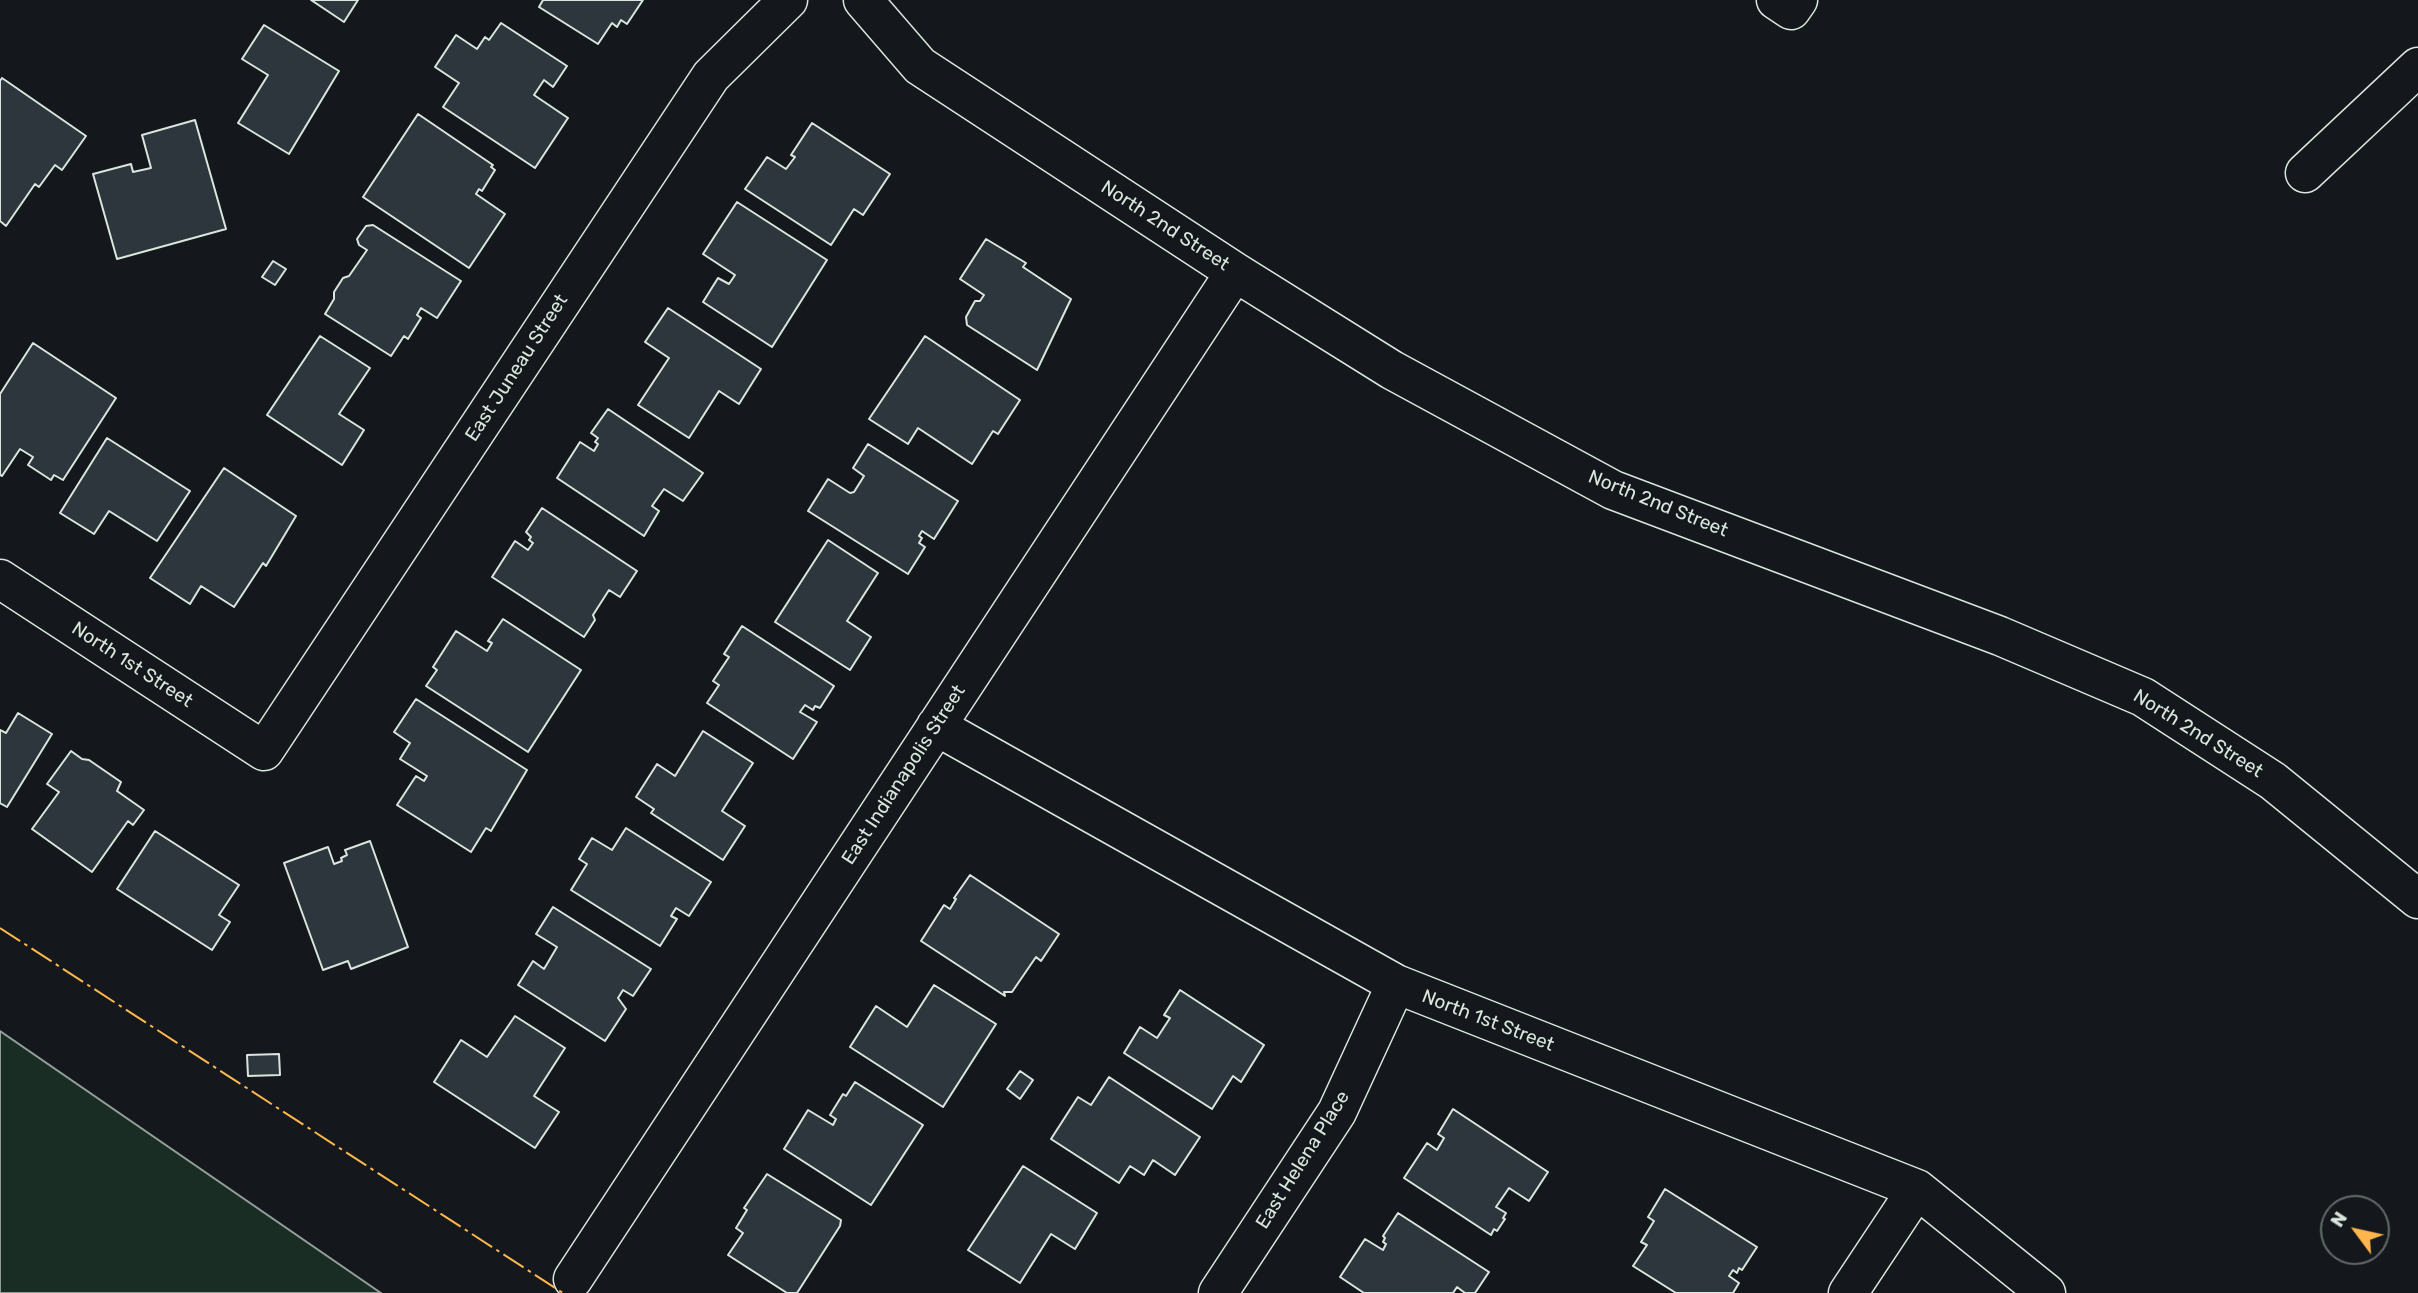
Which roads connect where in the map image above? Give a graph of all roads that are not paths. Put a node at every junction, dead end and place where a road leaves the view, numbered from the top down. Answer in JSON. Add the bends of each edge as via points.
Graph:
{"nodes":[{"id":1,"x":788,"y":0,"type":"edge"},
{"id":2,"x":863,"y":0,"type":"edge"},
{"id":3,"x":2418,"y":67,"type":"edge"},
{"id":4,"x":2305,"y":173,"type":"dead end"},
{"id":5,"x":1235,"y":272,"type":"junction"},
{"id":6,"x":0,"y":579,"type":"edge"},
{"id":7,"x":936,"y":726,"type":"junction"},
{"id":8,"x":264,"y":751,"type":"joint"},
{"id":9,"x":2418,"y":899,"type":"edge"},
{"id":10,"x":1396,"y":984,"type":"junction"},
{"id":11,"x":1917,"y":1189,"type":"junction"},
{"id":12,"x":573,"y":1279,"type":"dead end"},
{"id":13,"x":1218,"y":1293,"type":"edge"},
{"id":14,"x":1848,"y":1293,"type":"edge"},
{"id":15,"x":2046,"y":1293,"type":"edge"}],
"edges":[{"from":1,"to":8,"type":"street","name":"East Juneau Street","via":[[711,76]]},
{"from":2,"to":5,"type":"street","name":"North 2nd Street","via":[[920,66]]},
{"from":3,"to":4,"type":"street"},
{"from":5,"to":7,"type":"street","name":"East Indianapolis Street"},
{"from":5,"to":9,"type":"street","name":"North 2nd Street","via":[[1391,370],[1613,490],[2000,636],[2143,697],[2273,781]]},
{"from":6,"to":8,"type":"street","name":"North 1st Street"},
{"from":7,"to":10,"type":"street","name":"North 1st Street"},
{"from":7,"to":12,"type":"street","name":"East Indianapolis Street"},
{"from":10,"to":11,"type":"street","name":"North 1st Street"},
{"from":10,"to":13,"type":"street","name":"East Helena Place","via":[[1337,1112]]},
{"from":11,"to":14,"type":"street"},
{"from":11,"to":15,"type":"street","name":"North 1st Street"}]}
